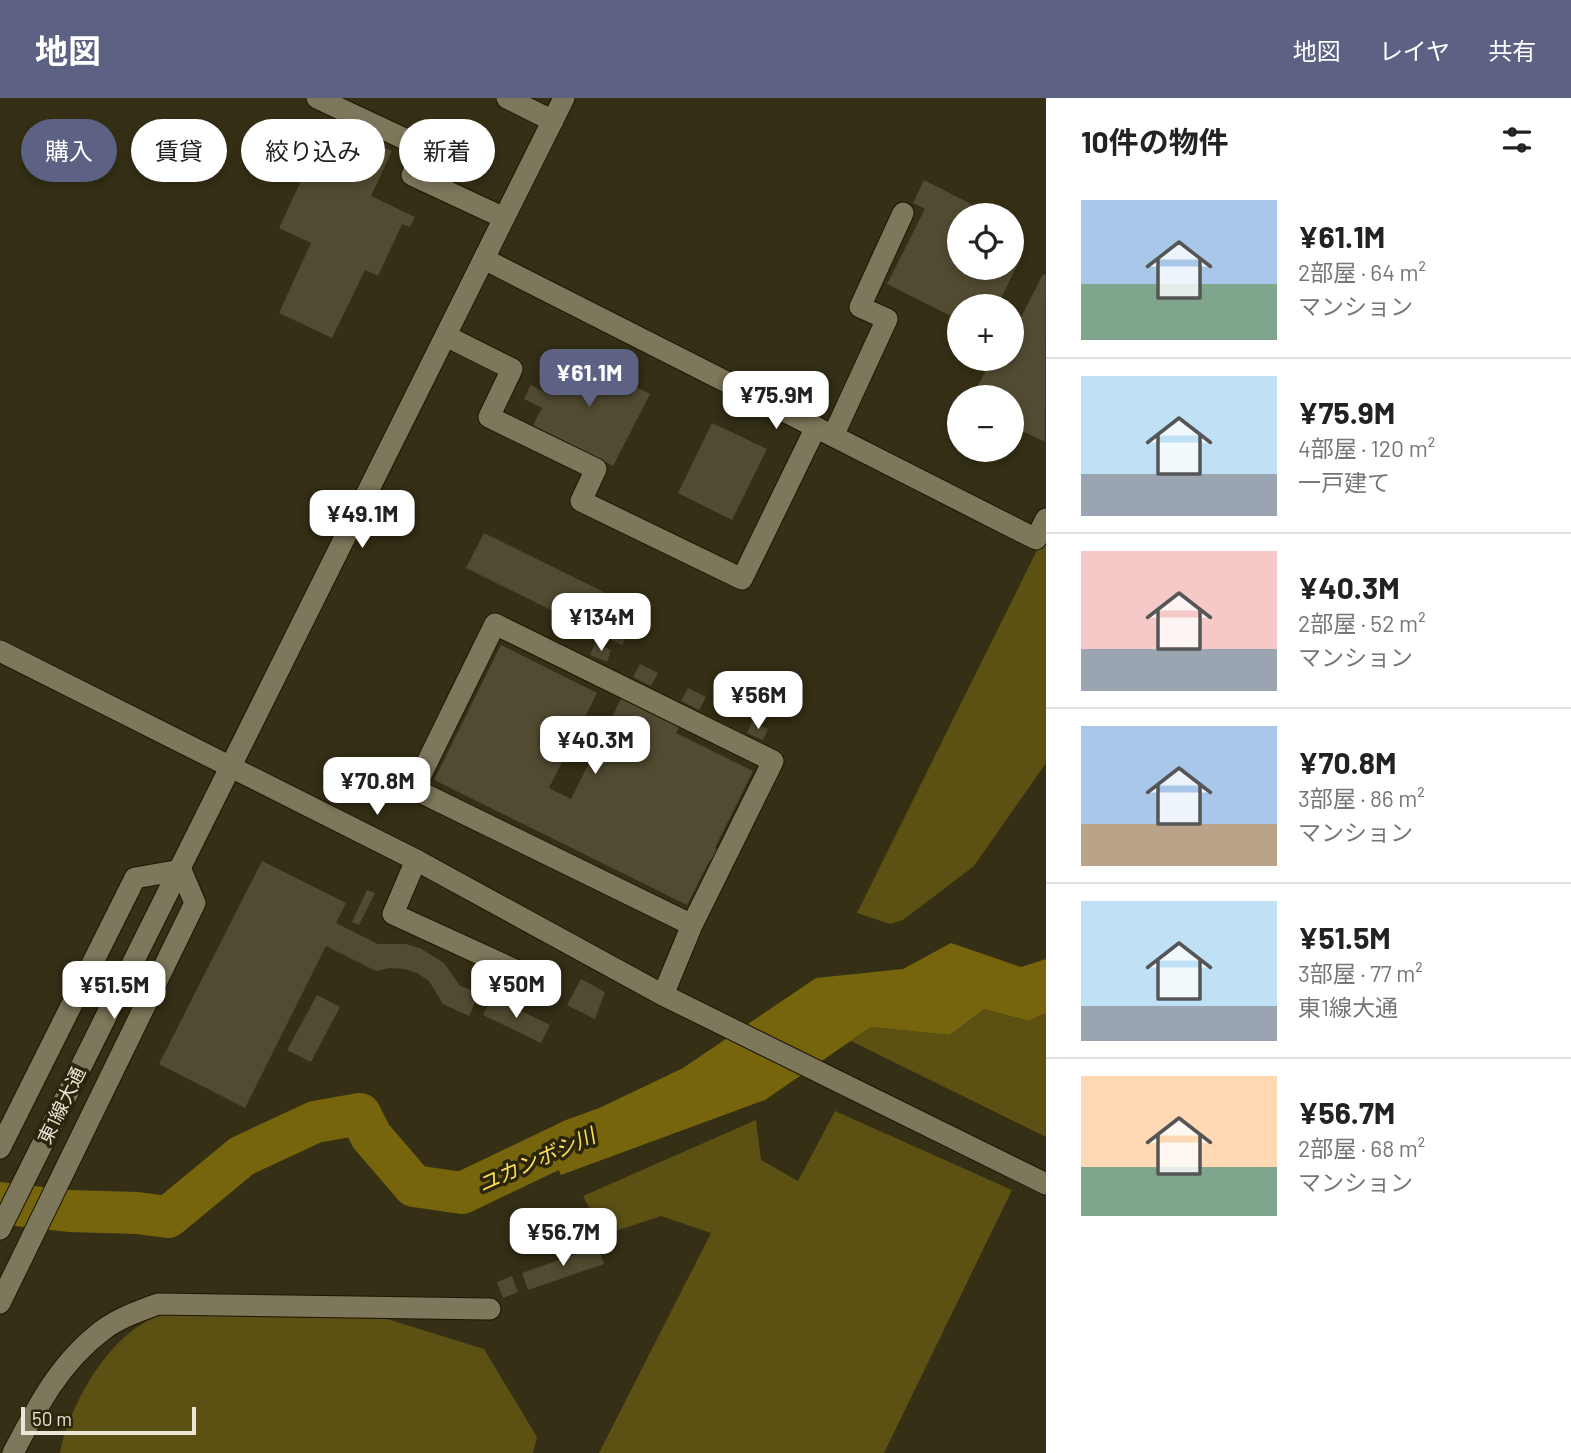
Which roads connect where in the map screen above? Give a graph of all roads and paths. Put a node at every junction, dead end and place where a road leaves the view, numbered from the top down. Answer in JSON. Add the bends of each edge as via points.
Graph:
{"nodes":[{"id":1,"x":317,"y":98,"type":"edge"},
{"id":2,"x":507,"y":98,"type":"edge"},
{"id":3,"x":564,"y":98,"type":"edge"},
{"id":4,"x":552,"y":121,"type":"junction"},
{"id":5,"x":903,"y":213,"type":"dead end"},
{"id":6,"x":504,"y":218,"type":"junction"},
{"id":7,"x":484,"y":259,"type":"junction"},
{"id":8,"x":446,"y":336,"type":"junction"},
{"id":9,"x":824,"y":431,"type":"junction"},
{"id":10,"x":1046,"y":519,"type":"edge"},
{"id":11,"x":0,"y":651,"type":"edge"},
{"id":12,"x":230,"y":767,"type":"junction"},
{"id":13,"x":416,"y":860,"type":"junction"},
{"id":14,"x":181,"y":870,"type":"junction"},
{"id":15,"x":692,"y":925,"type":"junction"},
{"id":16,"x":548,"y":985,"type":"dead end"},
{"id":17,"x":663,"y":995,"type":"junction"},
{"id":18,"x":0,"y":1148,"type":"edge"},
{"id":19,"x":1044,"y":1177,"type":"edge"},
{"id":20,"x":0,"y":1228,"type":"edge"},
{"id":21,"x":0,"y":1303,"type":"edge"},
{"id":22,"x":490,"y":1309,"type":"dead end"},
{"id":23,"x":13,"y":1453,"type":"edge"}],
"edges":[{"from":1,"to":6,"type":"street","via":[[424,148],[412,175]]},
{"from":2,"to":4,"type":"street"},
{"from":3,"to":4,"type":"street","name":"東1線大通"},
{"from":4,"to":6,"type":"street","name":"東1線大通"},
{"from":5,"to":9,"type":"street","via":[[860,307],[887,319]]},
{"from":6,"to":7,"type":"street","name":"東1線大通"},
{"from":7,"to":8,"type":"street","name":"東1線大通"},
{"from":7,"to":9,"type":"street"},
{"from":8,"to":9,"type":"street","via":[[512,369],[489,417],[596,469],[581,500],[741,579]]},
{"from":8,"to":12,"type":"street","name":"東1線大通"},
{"from":9,"to":10,"type":"street","via":[[1036,539]]},
{"from":11,"to":12,"type":"street"},
{"from":12,"to":13,"type":"street"},
{"from":12,"to":14,"type":"street","name":"東1線大通"},
{"from":13,"to":16,"type":"street","via":[[393,914]]},
{"from":13,"to":17,"type":"street"},
{"from":14,"to":18,"type":"street","via":[[135,878]]},
{"from":14,"to":20,"type":"street","name":"東1線大通"},
{"from":14,"to":21,"type":"street","via":[[195,903]]},
{"from":15,"to":15,"type":"street","via":[[773,761],[495,624],[414,789]]},
{"from":15,"to":17,"type":"street"},
{"from":17,"to":19,"type":"street"},
{"from":22,"to":23,"type":"street","via":[[158,1304],[104,1328],[67,1361]]}]}
